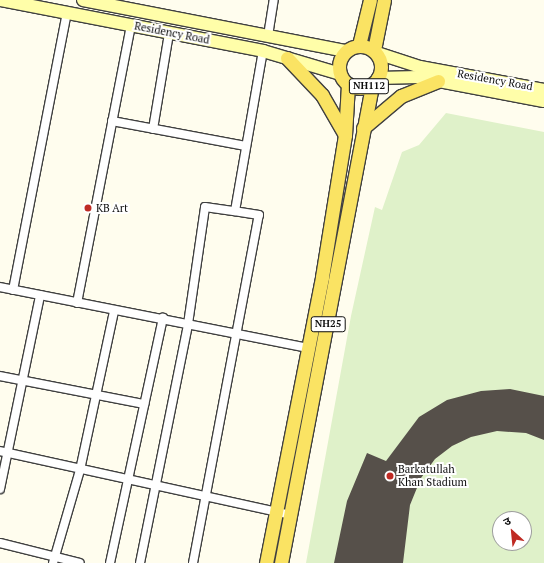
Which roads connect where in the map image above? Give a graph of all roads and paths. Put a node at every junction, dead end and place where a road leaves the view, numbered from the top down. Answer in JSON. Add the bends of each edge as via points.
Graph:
{"nodes":[{"id":1,"x":1,"y":0,"type":"edge"},
{"id":2,"x":83,"y":0,"type":"edge"},
{"id":3,"x":274,"y":0,"type":"edge"},
{"id":4,"x":370,"y":0,"type":"edge"},
{"id":5,"x":384,"y":0,"type":"edge"},
{"id":6,"x":66,"y":13,"type":"junction"},
{"id":7,"x":131,"y":25,"type":"junction"},
{"id":8,"x":169,"y":33,"type":"junction"},
{"id":9,"x":268,"y":36,"type":"junction"},
{"id":10,"x":359,"y":45,"type":"junction"},
{"id":11,"x":346,"y":50,"type":"junction"},
{"id":12,"x":263,"y":51,"type":"junction"},
{"id":13,"x":375,"y":52,"type":"junction"},
{"id":14,"x":287,"y":58,"type":"junction"},
{"id":15,"x":344,"y":79,"type":"junction"},
{"id":16,"x":438,"y":81,"type":"junction"},
{"id":17,"x":375,"y":82,"type":"junction"},
{"id":18,"x":544,"y":90,"type":"edge"},
{"id":19,"x":544,"y":101,"type":"edge"},
{"id":20,"x":112,"y":121,"type":"junction"},
{"id":21,"x":363,"y":128,"type":"junction"},
{"id":22,"x":153,"y":129,"type":"junction"},
{"id":23,"x":346,"y":135,"type":"junction"},
{"id":24,"x":246,"y":146,"type":"junction"},
{"id":25,"x":235,"y":211,"type":"junction"},
{"id":26,"x":0,"y":287,"type":"edge"},
{"id":27,"x":13,"y":290,"type":"junction"},
{"id":28,"x":40,"y":295,"type":"junction"},
{"id":29,"x":76,"y":303,"type":"junction"},
{"id":30,"x":114,"y":311,"type":"junction"},
{"id":31,"x":163,"y":318,"type":"junction"},
{"id":32,"x":188,"y":324,"type":"junction"},
{"id":33,"x":238,"y":334,"type":"junction"},
{"id":34,"x":308,"y":348,"type":"junction"},
{"id":35,"x":0,"y":376,"type":"edge"},
{"id":36,"x":22,"y":381,"type":"junction"},
{"id":37,"x":96,"y":396,"type":"junction"},
{"id":38,"x":144,"y":404,"type":"junction"},
{"id":39,"x":4,"y":452,"type":"edge"},
{"id":40,"x":80,"y":470,"type":"junction"},
{"id":41,"x":130,"y":479,"type":"junction"},
{"id":42,"x":155,"y":484,"type":"junction"},
{"id":43,"x":0,"y":490,"type":"edge"},
{"id":44,"x":206,"y":495,"type":"junction"},
{"id":45,"x":276,"y":513,"type":"junction"},
{"id":46,"x":290,"y":516,"type":"junction"},
{"id":47,"x":0,"y":543,"type":"edge"},
{"id":48,"x":54,"y":560,"type":"edge"},
{"id":49,"x":80,"y":563,"type":"edge"},
{"id":50,"x":110,"y":563,"type":"edge"},
{"id":51,"x":140,"y":563,"type":"edge"},
{"id":52,"x":193,"y":563,"type":"edge"},
{"id":53,"x":266,"y":563,"type":"edge"},
{"id":54,"x":281,"y":563,"type":"edge"}],
"edges":[{"from":1,"to":6,"type":"main road","name":"Residency Road"},
{"from":2,"to":9,"type":"main road","name":"Residency Road"},
{"from":3,"to":9,"type":"street"},
{"from":4,"to":10,"type":"main road"},
{"from":5,"to":13,"type":"main road"},
{"from":6,"to":7,"type":"main road","name":"Residency Road"},
{"from":6,"to":27,"type":"street"},
{"from":7,"to":8,"type":"main road","name":"Residency Road"},
{"from":7,"to":20,"type":"street"},
{"from":8,"to":12,"type":"main road","name":"Residency Road"},
{"from":8,"to":22,"type":"street"},
{"from":9,"to":11,"type":"main road","name":"Residency Road"},
{"from":10,"to":11,"type":"main road"},
{"from":10,"to":13,"type":"main road"},
{"from":11,"to":15,"type":"main road","number":"NH112","via":[[339,62]]},
{"from":12,"to":14,"type":"main road","name":"Residency Road"},
{"from":12,"to":24,"type":"street"},
{"from":13,"to":17,"type":"main road","number":"NH112","via":[[382,68]]},
{"from":13,"to":18,"type":"main road","name":"Residency Road","via":[[420,67]]},
{"from":14,"to":15,"type":"main road","name":"Residency Road"},
{"from":14,"to":23,"type":"main road","via":[[322,95]]},
{"from":15,"to":17,"type":"main road","number":"NH112","via":[[360,88]]},
{"from":15,"to":23,"type":"main road","number":"NH25"},
{"from":16,"to":17,"type":"main road","name":"Residency Road","via":[[402,75]]},
{"from":16,"to":19,"type":"main road","name":"Residency Road"},
{"from":16,"to":21,"type":"main road","via":[[401,96]]},
{"from":17,"to":21,"type":"main road","number":"NH25"},
{"from":20,"to":22,"type":"street"},
{"from":20,"to":29,"type":"street"},
{"from":21,"to":46,"type":"main road","number":"NH25"},
{"from":22,"to":24,"type":"street"},
{"from":23,"to":34,"type":"main road","number":"NH25"},
{"from":24,"to":25,"type":"street"},
{"from":25,"to":32,"type":"street","via":[[205,207]]},
{"from":25,"to":33,"type":"street","via":[[259,215]]},
{"from":26,"to":27,"type":"street"},
{"from":27,"to":28,"type":"street"},
{"from":28,"to":29,"type":"street"},
{"from":28,"to":36,"type":"street"},
{"from":29,"to":30,"type":"street"},
{"from":30,"to":31,"type":"street"},
{"from":30,"to":37,"type":"street"},
{"from":31,"to":32,"type":"street"},
{"from":31,"to":38,"type":"street"},
{"from":32,"to":33,"type":"street"},
{"from":32,"to":42,"type":"street"},
{"from":33,"to":34,"type":"street"},
{"from":33,"to":44,"type":"street"},
{"from":34,"to":45,"type":"main road","number":"NH25"},
{"from":35,"to":36,"type":"street"},
{"from":36,"to":37,"type":"street"},
{"from":36,"to":39,"type":"street"},
{"from":37,"to":38,"type":"street"},
{"from":37,"to":40,"type":"street"},
{"from":38,"to":41,"type":"street"},
{"from":39,"to":40,"type":"street"},
{"from":39,"to":43,"type":"street"},
{"from":40,"to":41,"type":"street"},
{"from":40,"to":48,"type":"street"},
{"from":41,"to":42,"type":"street"},
{"from":41,"to":50,"type":"street"},
{"from":42,"to":44,"type":"street"},
{"from":42,"to":51,"type":"street"},
{"from":44,"to":45,"type":"street"},
{"from":44,"to":52,"type":"street"},
{"from":45,"to":46,"type":"street"},
{"from":45,"to":53,"type":"main road","number":"NH25"},
{"from":46,"to":54,"type":"main road","number":"NH25"},
{"from":47,"to":48,"type":"street"},
{"from":48,"to":49,"type":"street"}]}
